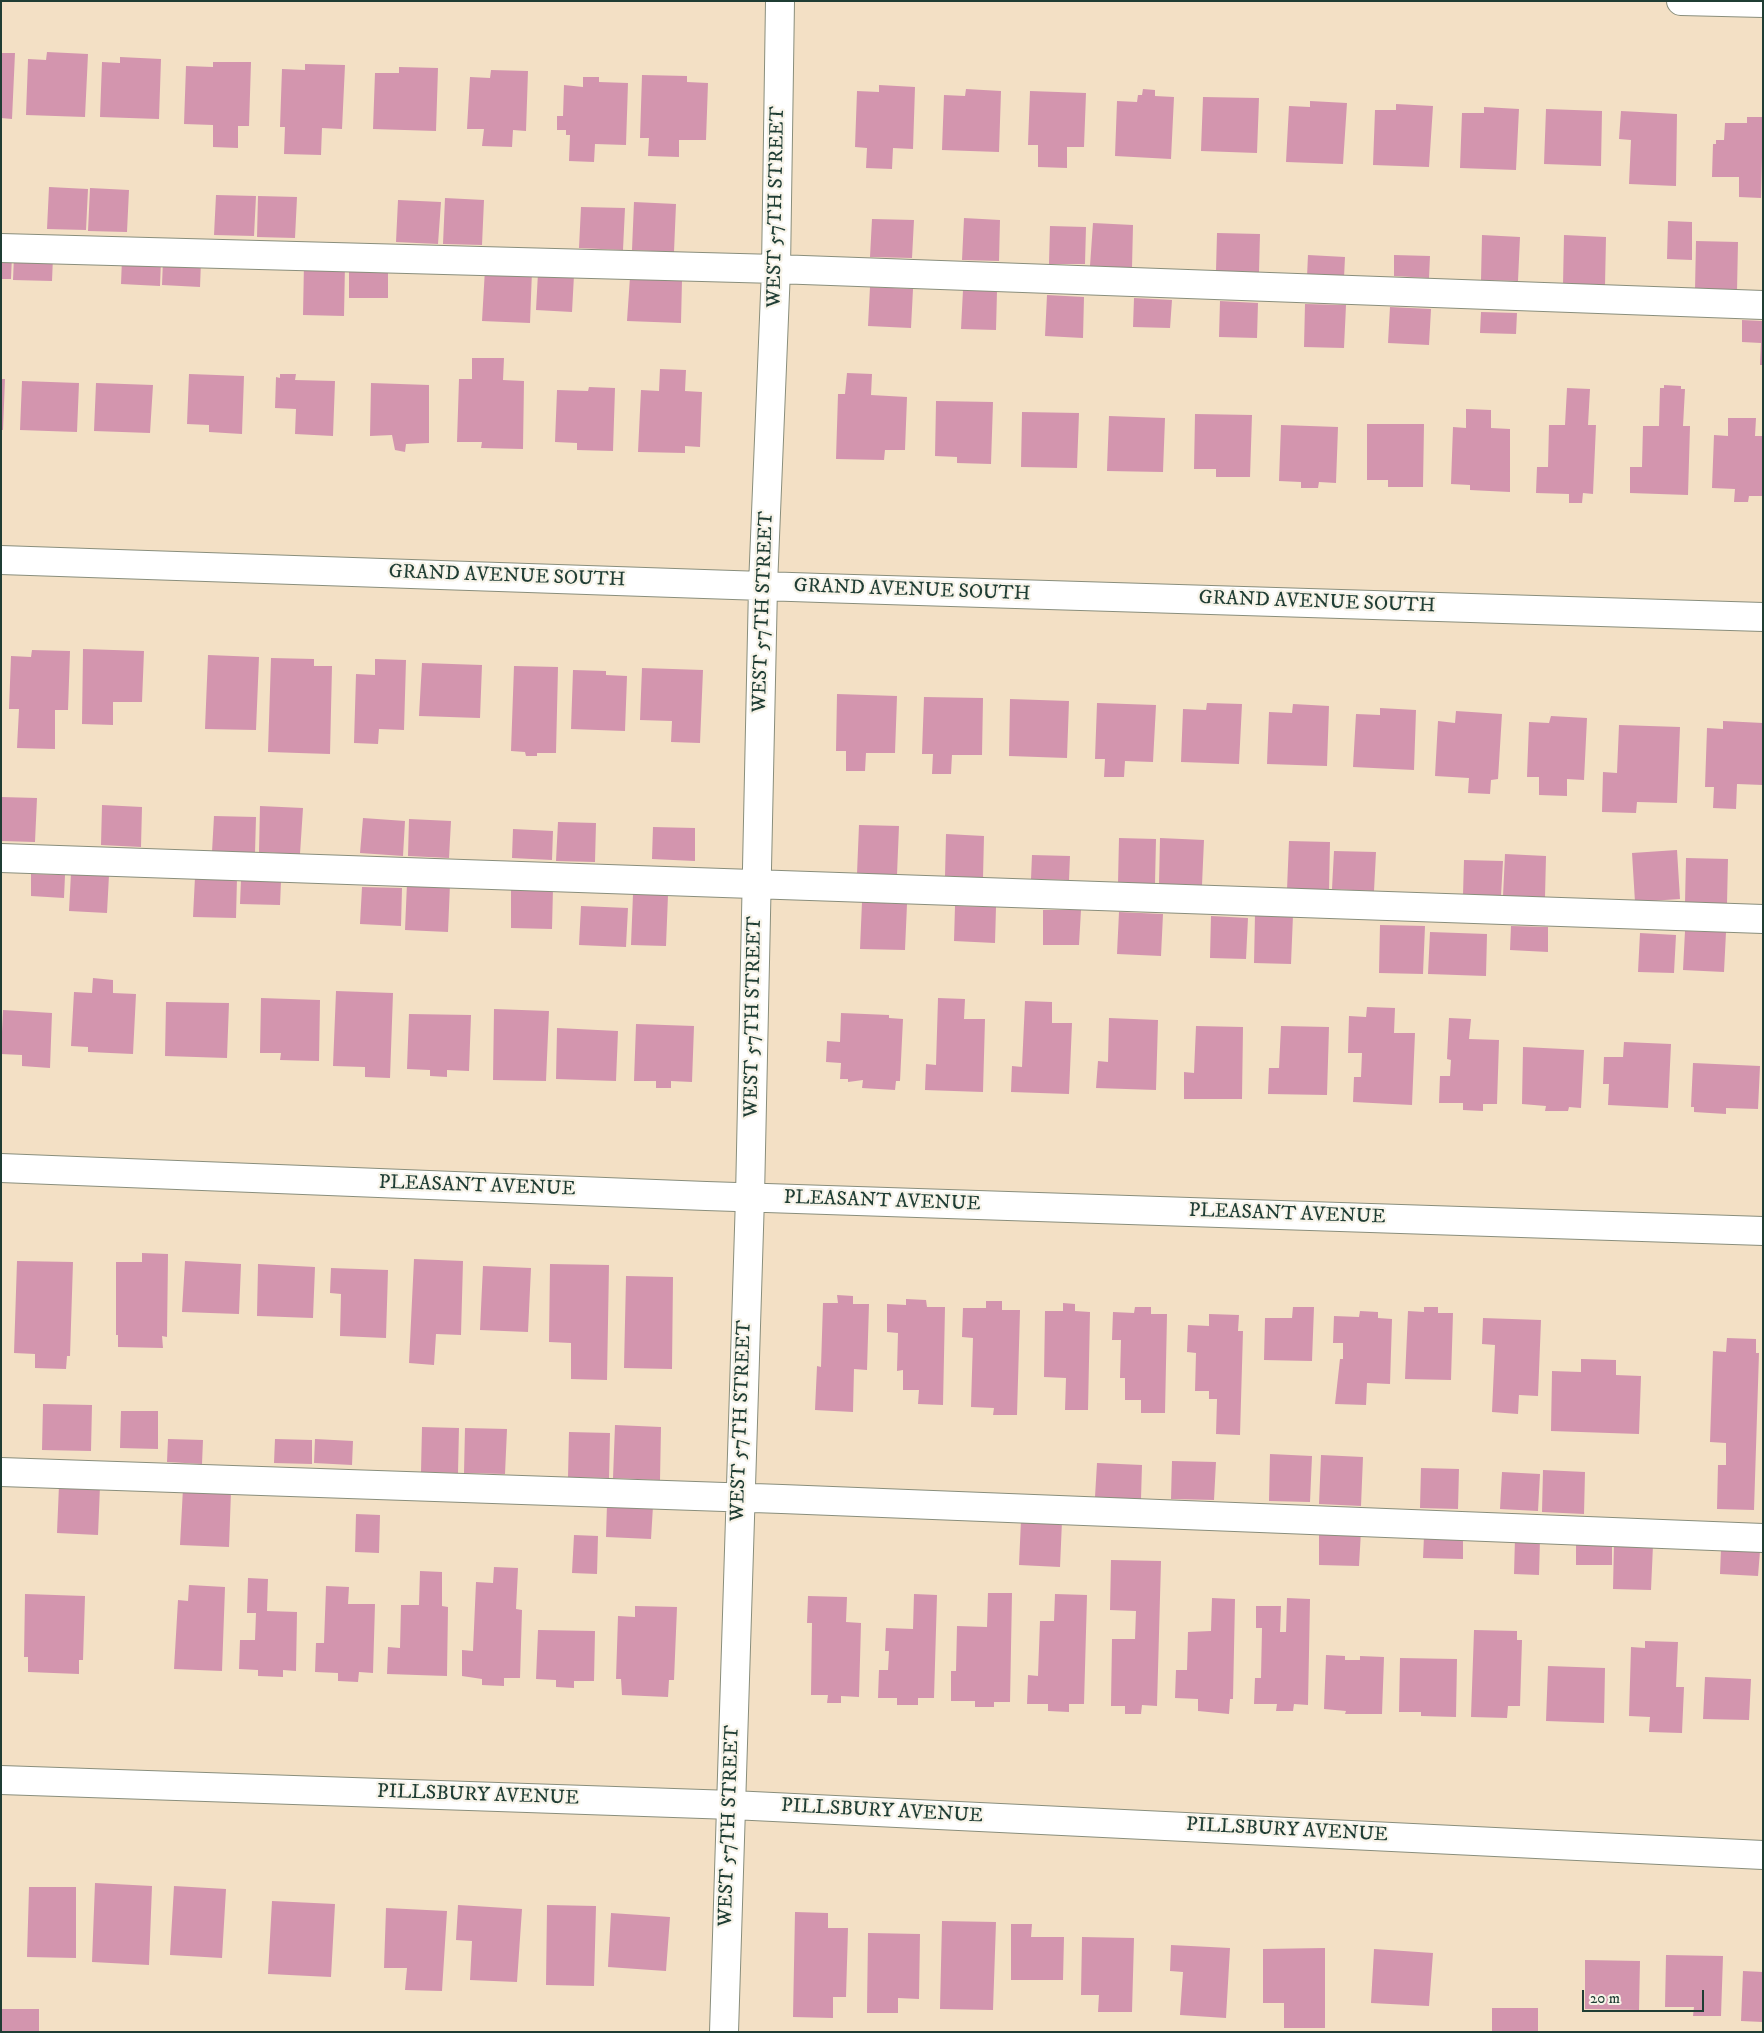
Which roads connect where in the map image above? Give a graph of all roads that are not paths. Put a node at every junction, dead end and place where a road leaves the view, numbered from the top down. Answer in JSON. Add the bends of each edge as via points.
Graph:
{"nodes":[{"id":1,"x":780,"y":1,"type":"edge"},
{"id":2,"x":1681,"y":1,"type":"edge"},
{"id":3,"x":1763,"y":4,"type":"edge"},
{"id":4,"x":1,"y":248,"type":"edge"},
{"id":5,"x":776,"y":269,"type":"junction"},
{"id":6,"x":1763,"y":305,"type":"edge"},
{"id":7,"x":1,"y":560,"type":"edge"},
{"id":8,"x":763,"y":586,"type":"junction"},
{"id":9,"x":1763,"y":617,"type":"edge"},
{"id":10,"x":1,"y":858,"type":"edge"},
{"id":11,"x":757,"y":885,"type":"junction"},
{"id":12,"x":1763,"y":919,"type":"edge"},
{"id":13,"x":1,"y":1168,"type":"edge"},
{"id":14,"x":750,"y":1198,"type":"junction"},
{"id":15,"x":1763,"y":1231,"type":"edge"},
{"id":16,"x":1,"y":1472,"type":"edge"},
{"id":17,"x":739,"y":1497,"type":"junction"},
{"id":18,"x":1763,"y":1538,"type":"edge"},
{"id":19,"x":1,"y":1780,"type":"edge"},
{"id":20,"x":732,"y":1805,"type":"junction"},
{"id":21,"x":1763,"y":1855,"type":"edge"},
{"id":22,"x":724,"y":2032,"type":"edge"}],
"edges":[{"from":1,"to":5,"type":"street","name":"WEST 57TH STREET"},
{"from":2,"to":3,"type":"street"},
{"from":4,"to":5,"type":"street"},
{"from":5,"to":6,"type":"street"},
{"from":5,"to":8,"type":"street","name":"WEST 57TH STREET"},
{"from":7,"to":8,"type":"street","name":"GRAND AVENUE SOUTH"},
{"from":8,"to":9,"type":"street","name":"GRAND AVENUE SOUTH"},
{"from":8,"to":11,"type":"street","name":"WEST 57TH STREET"},
{"from":10,"to":11,"type":"street"},
{"from":11,"to":12,"type":"street"},
{"from":11,"to":14,"type":"street","name":"WEST 57TH STREET"},
{"from":13,"to":14,"type":"street","name":"PLEASANT AVENUE"},
{"from":14,"to":15,"type":"street","name":"PLEASANT AVENUE"},
{"from":14,"to":17,"type":"street","name":"WEST 57TH STREET"},
{"from":16,"to":17,"type":"street"},
{"from":17,"to":18,"type":"street"},
{"from":17,"to":20,"type":"street","name":"WEST 57TH STREET"},
{"from":19,"to":20,"type":"street","name":"PILLSBURY AVENUE"},
{"from":20,"to":21,"type":"street","name":"PILLSBURY AVENUE"},
{"from":20,"to":22,"type":"street","name":"WEST 57TH STREET"}]}
